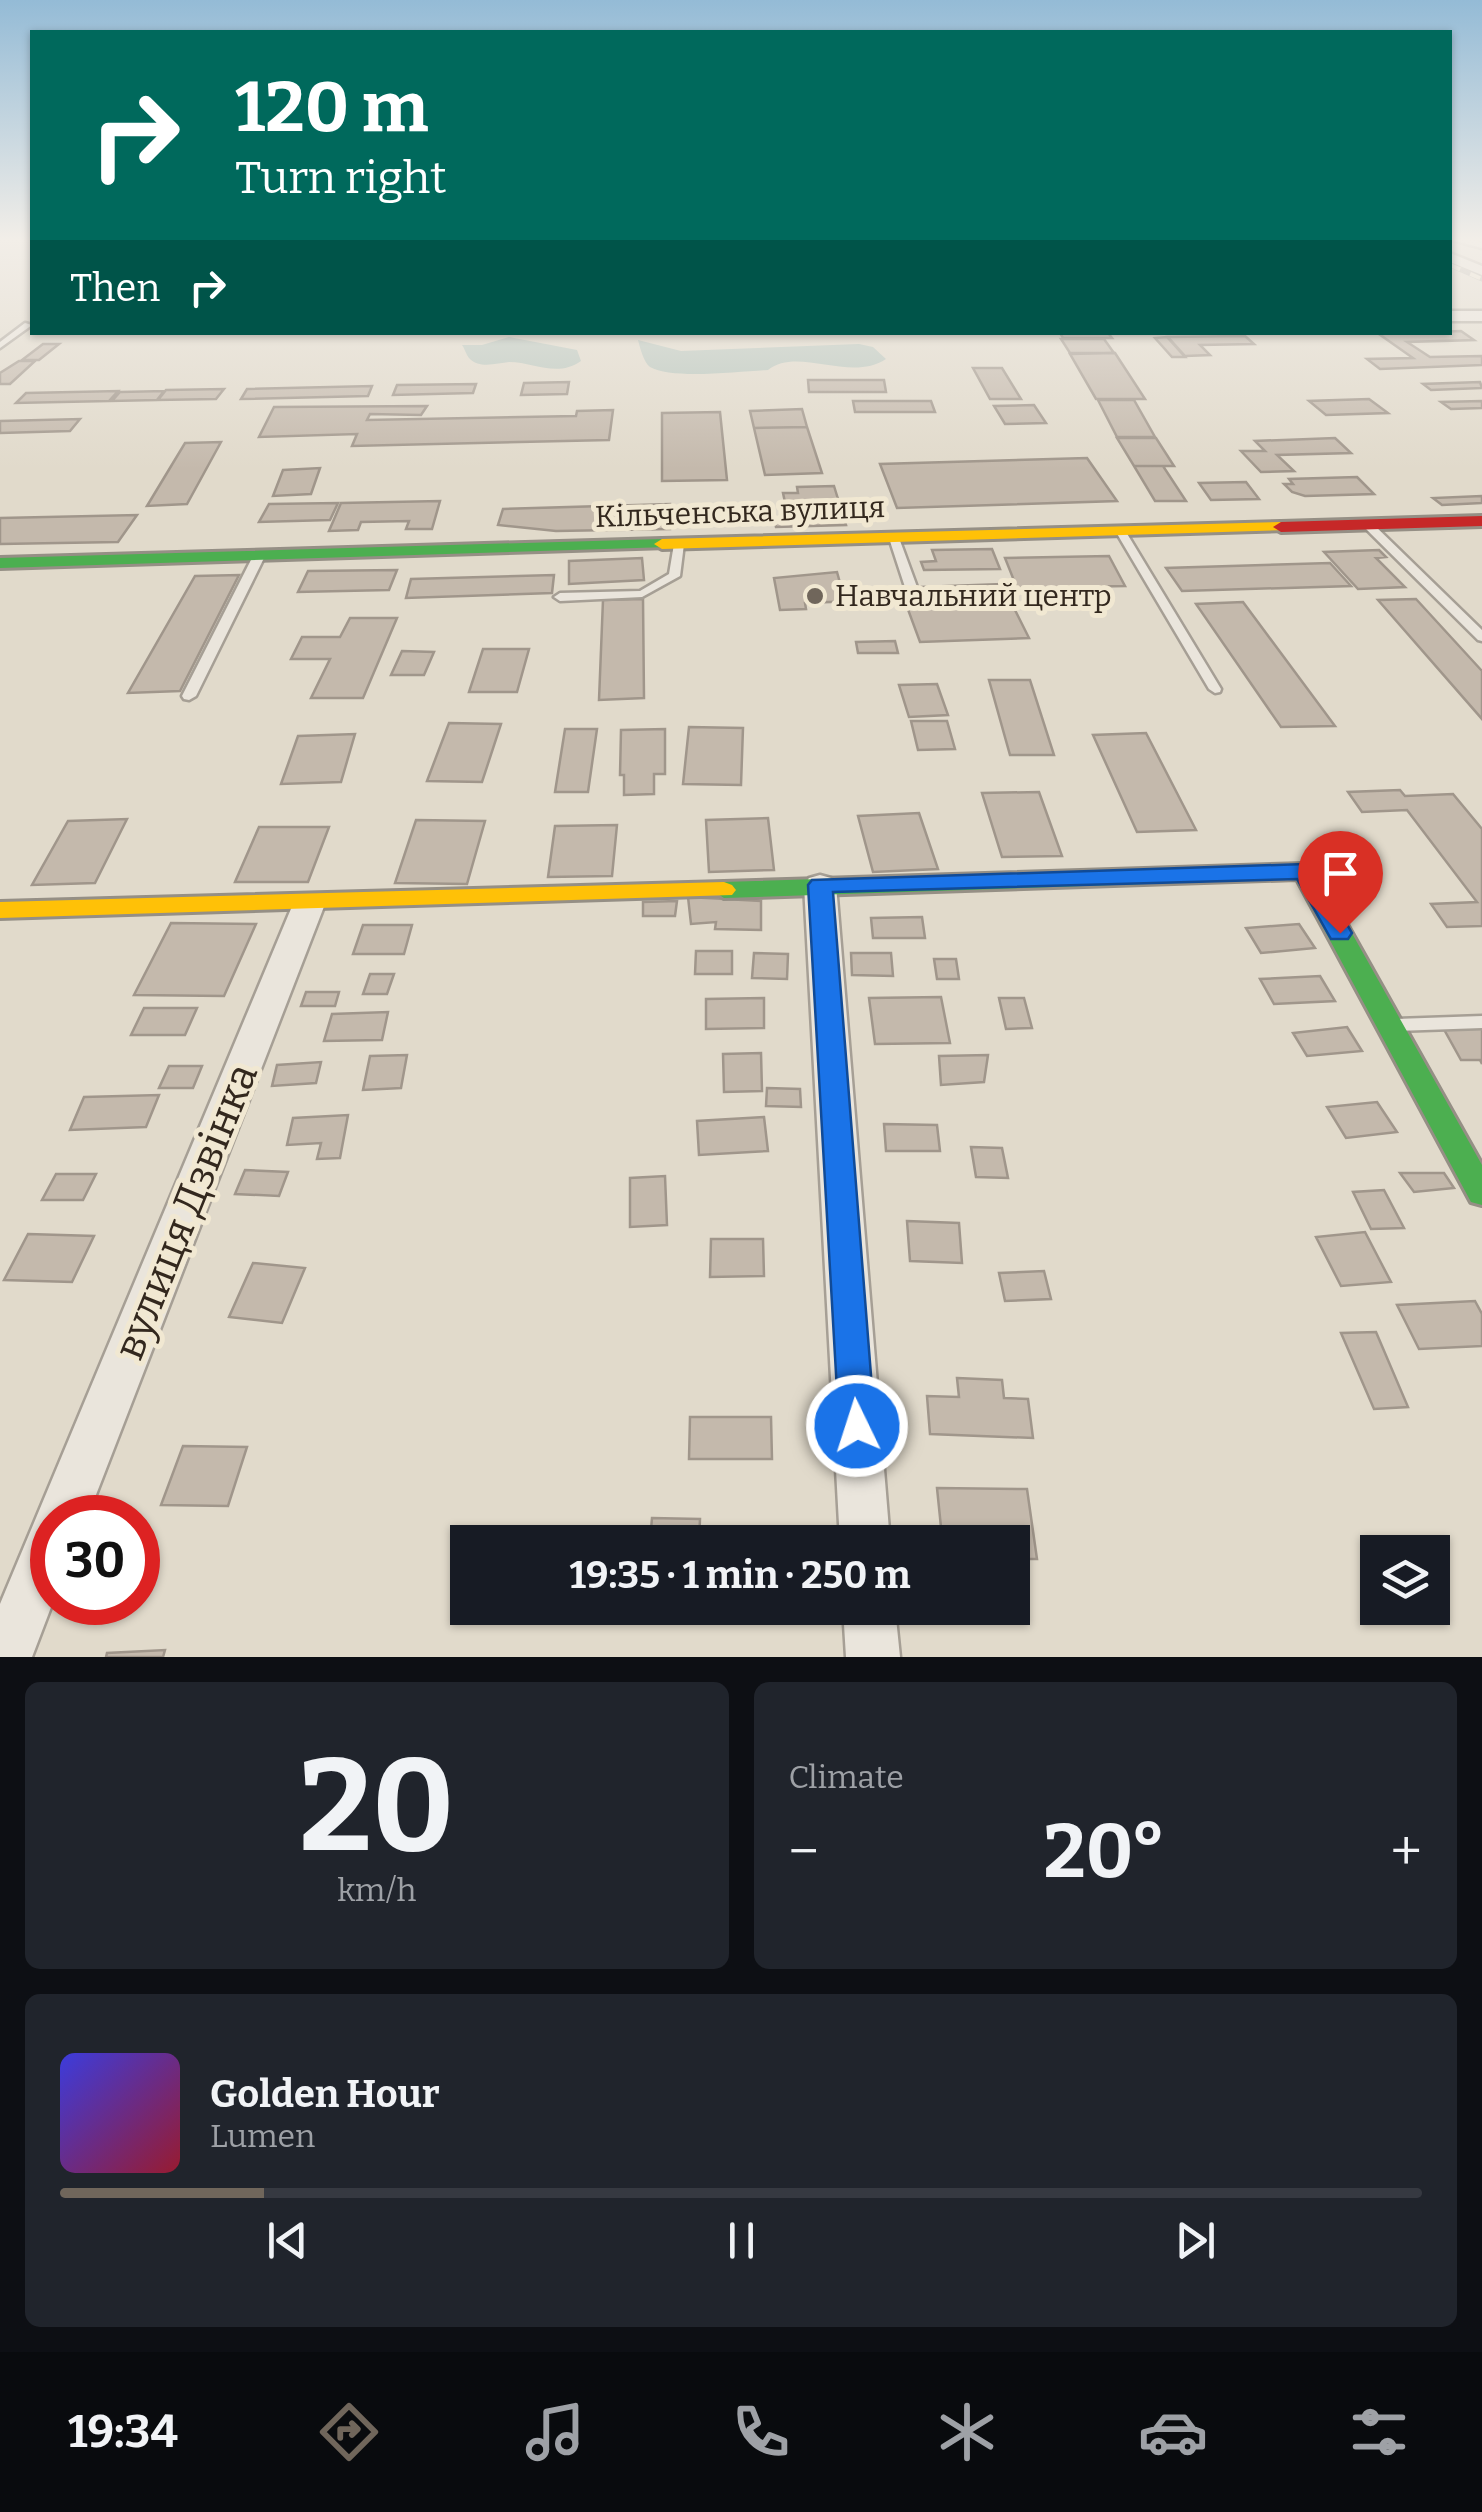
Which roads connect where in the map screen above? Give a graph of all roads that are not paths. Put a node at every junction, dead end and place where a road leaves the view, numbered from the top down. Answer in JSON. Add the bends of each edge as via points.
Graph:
{"nodes":[{"id":1,"x":1452,"y":316,"type":"edge"},
{"id":2,"x":1482,"y":316,"type":"edge"},
{"id":3,"x":28,"y":325,"type":"dead end"},
{"id":4,"x":0,"y":346,"type":"edge"},
{"id":5,"x":1482,"y":521,"type":"edge"},
{"id":6,"x":1368,"y":525,"type":"junction"},
{"id":7,"x":1121,"y":532,"type":"junction"},
{"id":8,"x":894,"y":538,"type":"junction"},
{"id":9,"x":679,"y":544,"type":"junction"},
{"id":10,"x":260,"y":556,"type":"junction"},
{"id":11,"x":0,"y":563,"type":"edge"},
{"id":12,"x":911,"y":587,"type":"dead end"},
{"id":13,"x":560,"y":597,"type":"dead end"},
{"id":14,"x":1482,"y":637,"type":"edge"},
{"id":15,"x":1215,"y":689,"type":"dead end"},
{"id":16,"x":189,"y":696,"type":"dead end"},
{"id":17,"x":820,"y":885,"type":"junction"},
{"id":18,"x":309,"y":904,"type":"junction"},
{"id":19,"x":0,"y":910,"type":"edge"},
{"id":20,"x":1482,"y":1022,"type":"edge"},
{"id":21,"x":1392,"y":1026,"type":"junction"},
{"id":22,"x":1482,"y":1193,"type":"edge"},
{"id":23,"x":71,"y":1495,"type":"edge"},
{"id":24,"x":864,"y":1525,"type":"edge"},
{"id":25,"x":30,"y":1595,"type":"edge"},
{"id":26,"x":870,"y":1625,"type":"edge"},
{"id":27,"x":5,"y":1657,"type":"edge"},
{"id":28,"x":872,"y":1657,"type":"edge"}],
"edges":[{"from":1,"to":2,"type":"street"},
{"from":3,"to":4,"type":"lane"},
{"from":5,"to":6,"type":"street","name":"Кільченська вулиця"},
{"from":6,"to":7,"type":"street","name":"Кільченська вулиця"},
{"from":6,"to":14,"type":"lane"},
{"from":7,"to":8,"type":"street","name":"Кільченська вулиця"},
{"from":7,"to":15,"type":"lane"},
{"from":8,"to":9,"type":"street","name":"Кільченська вулиця"},
{"from":8,"to":12,"type":"lane"},
{"from":9,"to":10,"type":"street","name":"Кільченська вулиця"},
{"from":9,"to":13,"type":"lane","via":[[674,576],[642,594]]},
{"from":10,"to":11,"type":"street","name":"Кільченська вулиця"},
{"from":10,"to":16,"type":"lane"},
{"from":17,"to":18,"type":"street"},
{"from":17,"to":21,"type":"street","via":[[1305,871]]},
{"from":17,"to":24,"type":"street"},
{"from":18,"to":19,"type":"street"},
{"from":18,"to":23,"type":"street","name":"вулиця Дзвінка"},
{"from":20,"to":21,"type":"lane"},
{"from":21,"to":22,"type":"street"},
{"from":25,"to":27,"type":"street"},
{"from":26,"to":28,"type":"street"}]}
